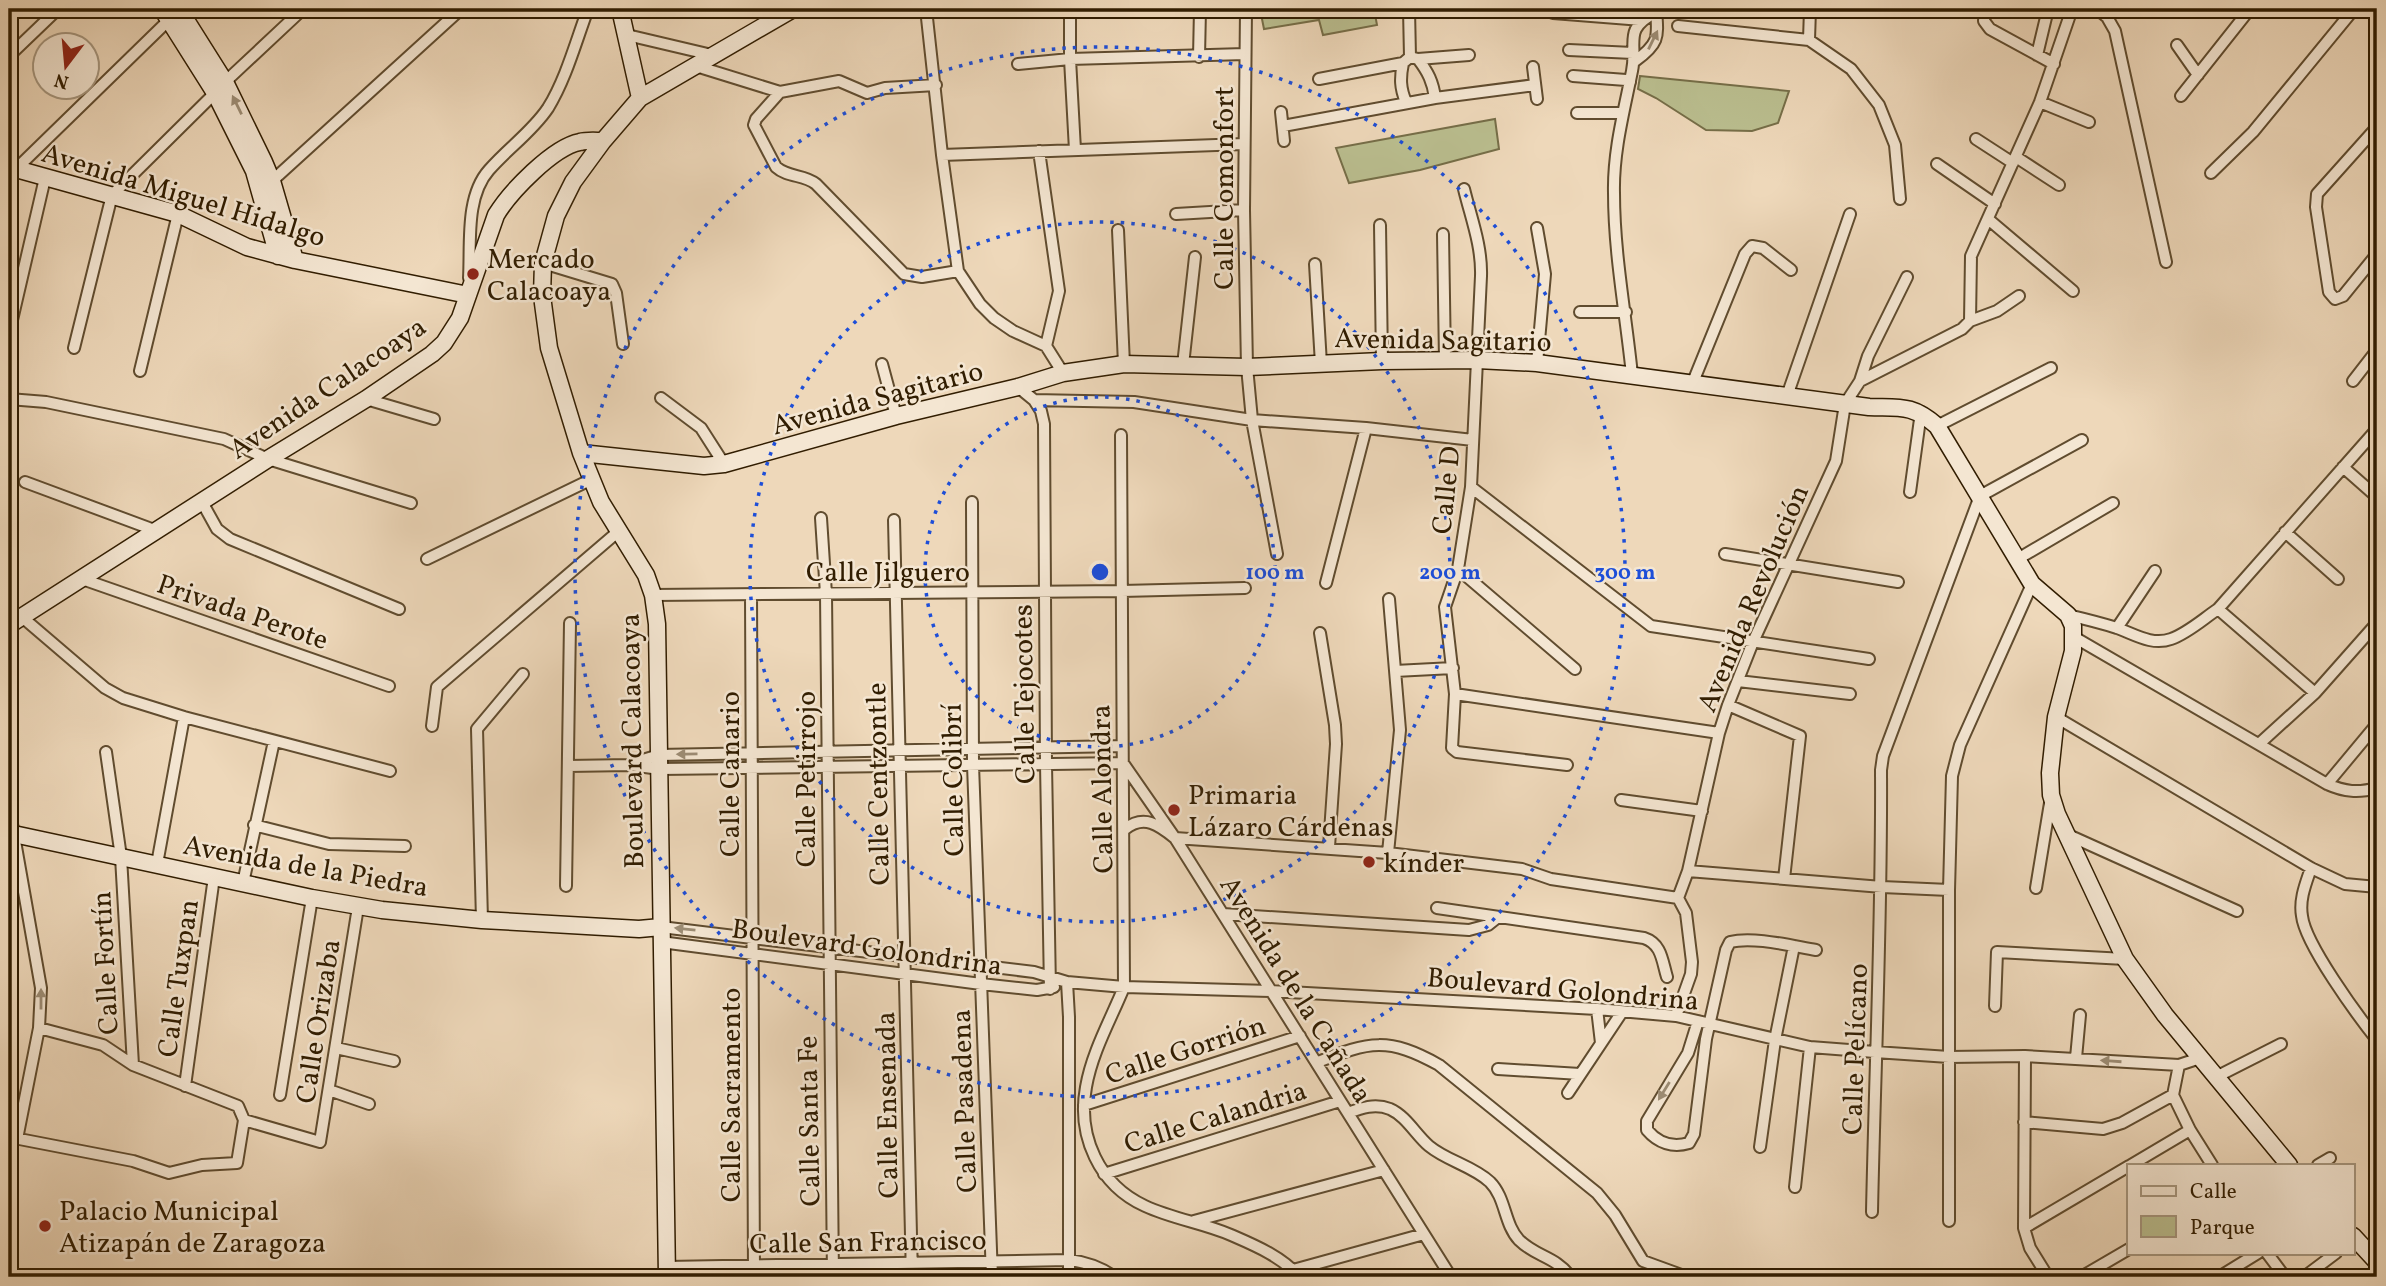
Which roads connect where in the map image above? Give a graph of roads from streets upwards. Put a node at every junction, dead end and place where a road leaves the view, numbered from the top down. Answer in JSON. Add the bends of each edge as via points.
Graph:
{"nodes":[{"id":1,"x":58,"y":9,"type":"edge"},
{"id":2,"x":303,"y":9,"type":"edge"},
{"id":3,"x":461,"y":9,"type":"edge"},
{"id":4,"x":589,"y":9,"type":"edge"},
{"id":5,"x":620,"y":9,"type":"edge"},
{"id":6,"x":793,"y":9,"type":"edge"},
{"id":7,"x":930,"y":9,"type":"edge"},
{"id":8,"x":1070,"y":9,"type":"edge"},
{"id":9,"x":1200,"y":9,"type":"edge"},
{"id":10,"x":1246,"y":9,"type":"edge"},
{"id":11,"x":1409,"y":9,"type":"edge"},
{"id":12,"x":1810,"y":9,"type":"edge"},
{"id":13,"x":1985,"y":9,"type":"edge"},
{"id":14,"x":2048,"y":9,"type":"edge"},
{"id":15,"x":2072,"y":9,"type":"edge"},
{"id":16,"x":2097,"y":9,"type":"edge"},
{"id":17,"x":2250,"y":9,"type":"edge"},
{"id":18,"x":2354,"y":9,"type":"edge"},
{"id":19,"x":1656,"y":10,"type":"edge"},
{"id":20,"x":175,"y":11,"type":"edge"},
{"id":21,"x":1553,"y":13,"type":"dead end"},
{"id":22,"x":1642,"y":20,"type":"junction"},
{"id":23,"x":1678,"y":26,"type":"dead end"},
{"id":24,"x":627,"y":35,"type":"junction"},
{"id":25,"x":1809,"y":40,"type":"junction"},
{"id":26,"x":2177,"y":46,"type":"dead end"},
{"id":27,"x":1569,"y":50,"type":"dead end"},
{"id":28,"x":1245,"y":54,"type":"junction"},
{"id":29,"x":712,"y":55,"type":"junction"},
{"id":30,"x":1469,"y":55,"type":"dead end"},
{"id":31,"x":2037,"y":55,"type":"junction"},
{"id":32,"x":9,"y":56,"type":"edge"},
{"id":33,"x":1199,"y":57,"type":"junction"},
{"id":34,"x":1634,"y":57,"type":"junction"},
{"id":35,"x":1070,"y":59,"type":"junction"},
{"id":36,"x":1410,"y":60,"type":"junction"},
{"id":37,"x":1018,"y":64,"type":"dead end"},
{"id":38,"x":2054,"y":64,"type":"junction"},
{"id":39,"x":696,"y":65,"type":"junction"},
{"id":40,"x":1533,"y":67,"type":"dead end"},
{"id":41,"x":2198,"y":75,"type":"junction"},
{"id":42,"x":1573,"y":76,"type":"dead end"},
{"id":43,"x":1319,"y":79,"type":"dead end"},
{"id":44,"x":1630,"y":82,"type":"junction"},
{"id":45,"x":936,"y":85,"type":"junction"},
{"id":46,"x":1535,"y":85,"type":"junction"},
{"id":47,"x":220,"y":87,"type":"junction"},
{"id":48,"x":780,"y":92,"type":"junction"},
{"id":49,"x":2181,"y":96,"type":"dead end"},
{"id":50,"x":1435,"y":97,"type":"junction"},
{"id":51,"x":640,"y":99,"type":"junction"},
{"id":52,"x":1537,"y":99,"type":"dead end"},
{"id":53,"x":1406,"y":102,"type":"junction"},
{"id":54,"x":2040,"y":102,"type":"junction"},
{"id":55,"x":1281,"y":112,"type":"dead end"},
{"id":56,"x":1577,"y":113,"type":"dead end"},
{"id":57,"x":1623,"y":113,"type":"junction"},
{"id":58,"x":2089,"y":122,"type":"dead end"},
{"id":59,"x":1283,"y":126,"type":"junction"},
{"id":60,"x":2377,"y":127,"type":"edge"},
{"id":61,"x":1976,"y":139,"type":"dead end"},
{"id":62,"x":603,"y":141,"type":"junction"},
{"id":63,"x":1284,"y":141,"type":"dead end"},
{"id":64,"x":1244,"y":144,"type":"junction"},
{"id":65,"x":1075,"y":150,"type":"junction"},
{"id":66,"x":1039,"y":151,"type":"junction"},
{"id":67,"x":942,"y":155,"type":"junction"},
{"id":68,"x":2015,"y":160,"type":"junction"},
{"id":69,"x":1937,"y":164,"type":"dead end"},
{"id":70,"x":13,"y":168,"type":"edge"},
{"id":71,"x":2211,"y":173,"type":"dead end"},
{"id":72,"x":45,"y":178,"type":"junction"},
{"id":73,"x":272,"y":181,"type":"junction"},
{"id":74,"x":2059,"y":185,"type":"dead end"},
{"id":75,"x":1464,"y":189,"type":"dead end"},
{"id":76,"x":113,"y":195,"type":"junction"},
{"id":77,"x":1900,"y":199,"type":"dead end"},
{"id":78,"x":1996,"y":204,"type":"junction"},
{"id":79,"x":1244,"y":210,"type":"junction"},
{"id":80,"x":178,"y":214,"type":"junction"},
{"id":81,"x":1176,"y":214,"type":"dead end"},
{"id":82,"x":1850,"y":214,"type":"dead end"},
{"id":83,"x":1988,"y":219,"type":"junction"},
{"id":84,"x":1380,"y":225,"type":"dead end"},
{"id":85,"x":1537,"y":228,"type":"dead end"},
{"id":86,"x":1118,"y":230,"type":"dead end"},
{"id":87,"x":1443,"y":234,"type":"dead end"},
{"id":88,"x":2377,"y":254,"type":"edge"},
{"id":89,"x":278,"y":256,"type":"junction"},
{"id":90,"x":1195,"y":257,"type":"dead end"},
{"id":91,"x":295,"y":260,"type":"junction"},
{"id":92,"x":2165,"y":262,"type":"dead end"},
{"id":93,"x":542,"y":263,"type":"junction"},
{"id":94,"x":1315,"y":264,"type":"dead end"},
{"id":95,"x":1791,"y":270,"type":"dead end"},
{"id":96,"x":958,"y":271,"type":"junction"},
{"id":97,"x":1907,"y":277,"type":"dead end"},
{"id":98,"x":2073,"y":291,"type":"dead end"},
{"id":99,"x":468,"y":295,"type":"junction"},
{"id":100,"x":2019,"y":296,"type":"dead end"},
{"id":101,"x":1580,"y":312,"type":"dead end"},
{"id":102,"x":1626,"y":312,"type":"junction"},
{"id":103,"x":1970,"y":321,"type":"junction"},
{"id":104,"x":9,"y":333,"type":"edge"},
{"id":105,"x":623,"y":344,"type":"dead end"},
{"id":106,"x":1046,"y":346,"type":"junction"},
{"id":107,"x":74,"y":348,"type":"dead end"},
{"id":108,"x":2377,"y":350,"type":"edge"},
{"id":109,"x":1445,"y":360,"type":"junction"},
{"id":110,"x":1477,"y":360,"type":"junction"},
{"id":111,"x":1382,"y":361,"type":"junction"},
{"id":112,"x":1537,"y":363,"type":"junction"},
{"id":113,"x":1124,"y":364,"type":"junction"},
{"id":114,"x":1321,"y":364,"type":"junction"},
{"id":115,"x":882,"y":365,"type":"dead end"},
{"id":116,"x":1183,"y":365,"type":"junction"},
{"id":117,"x":1247,"y":367,"type":"junction"},
{"id":118,"x":2051,"y":368,"type":"dead end"},
{"id":119,"x":140,"y":371,"type":"dead end"},
{"id":120,"x":1063,"y":373,"type":"junction"},
{"id":121,"x":1632,"y":375,"type":"junction"},
{"id":122,"x":1693,"y":382,"type":"junction"},
{"id":123,"x":1860,"y":382,"type":"junction"},
{"id":124,"x":2353,"y":382,"type":"dead end"},
{"id":125,"x":1018,"y":387,"type":"junction"},
{"id":126,"x":1787,"y":396,"type":"junction"},
{"id":127,"x":660,"y":398,"type":"dead end"},
{"id":128,"x":366,"y":399,"type":"junction"},
{"id":129,"x":9,"y":400,"type":"edge"},
{"id":130,"x":1034,"y":400,"type":"junction"},
{"id":131,"x":1845,"y":404,"type":"junction"},
{"id":132,"x":1921,"y":412,"type":"junction"},
{"id":133,"x":896,"y":416,"type":"junction"},
{"id":134,"x":434,"y":419,"type":"dead end"},
{"id":135,"x":1252,"y":420,"type":"junction"},
{"id":136,"x":1937,"y":426,"type":"junction"},
{"id":137,"x":1366,"y":428,"type":"junction"},
{"id":138,"x":2377,"y":429,"type":"edge"},
{"id":139,"x":1121,"y":435,"type":"dead end"},
{"id":140,"x":1473,"y":440,"type":"junction"},
{"id":141,"x":2082,"y":440,"type":"dead end"},
{"id":142,"x":581,"y":453,"type":"junction"},
{"id":143,"x":268,"y":459,"type":"junction"},
{"id":144,"x":724,"y":464,"type":"junction"},
{"id":145,"x":2343,"y":467,"type":"junction"},
{"id":146,"x":590,"y":480,"type":"junction"},
{"id":147,"x":25,"y":482,"type":"dead end"},
{"id":148,"x":1471,"y":487,"type":"junction"},
{"id":149,"x":1910,"y":492,"type":"dead end"},
{"id":150,"x":1980,"y":496,"type":"junction"},
{"id":151,"x":2377,"y":497,"type":"edge"},
{"id":152,"x":202,"y":502,"type":"junction"},
{"id":153,"x":972,"y":502,"type":"dead end"},
{"id":154,"x":411,"y":503,"type":"dead end"},
{"id":155,"x":2113,"y":503,"type":"dead end"},
{"id":156,"x":821,"y":518,"type":"dead end"},
{"id":157,"x":894,"y":520,"type":"dead end"},
{"id":158,"x":620,"y":530,"type":"junction"},
{"id":159,"x":157,"y":531,"type":"junction"},
{"id":160,"x":2285,"y":532,"type":"junction"},
{"id":161,"x":1277,"y":554,"type":"dead end"},
{"id":162,"x":1725,"y":554,"type":"dead end"},
{"id":163,"x":427,"y":559,"type":"dead end"},
{"id":164,"x":2016,"y":559,"type":"junction"},
{"id":165,"x":1788,"y":564,"type":"junction"},
{"id":166,"x":1458,"y":569,"type":"junction"},
{"id":167,"x":2155,"y":571,"type":"dead end"},
{"id":168,"x":82,"y":579,"type":"junction"},
{"id":169,"x":2338,"y":579,"type":"dead end"},
{"id":170,"x":1898,"y":582,"type":"dead end"},
{"id":171,"x":1326,"y":583,"type":"dead end"},
{"id":172,"x":2032,"y":584,"type":"junction"},
{"id":173,"x":1245,"y":588,"type":"dead end"},
{"id":174,"x":1044,"y":592,"type":"junction"},
{"id":175,"x":1122,"y":592,"type":"junction"},
{"id":176,"x":897,"y":593,"type":"junction"},
{"id":177,"x":972,"y":593,"type":"junction"},
{"id":178,"x":751,"y":594,"type":"junction"},
{"id":179,"x":826,"y":594,"type":"junction"},
{"id":180,"x":653,"y":595,"type":"junction"},
{"id":181,"x":1389,"y":599,"type":"dead end"},
{"id":182,"x":399,"y":609,"type":"dead end"},
{"id":183,"x":2218,"y":609,"type":"junction"},
{"id":184,"x":2068,"y":615,"type":"junction"},
{"id":185,"x":15,"y":621,"type":"edge"},
{"id":186,"x":570,"y":623,"type":"dead end"},
{"id":187,"x":2377,"y":623,"type":"edge"},
{"id":188,"x":2117,"y":628,"type":"junction"},
{"id":189,"x":1320,"y":633,"type":"dead end"},
{"id":190,"x":2074,"y":637,"type":"junction"},
{"id":191,"x":1753,"y":642,"type":"junction"},
{"id":192,"x":1869,"y":659,"type":"dead end"},
{"id":193,"x":1453,"y":668,"type":"junction"},
{"id":194,"x":1575,"y":668,"type":"dead end"},
{"id":195,"x":1395,"y":671,"type":"junction"},
{"id":196,"x":523,"y":674,"type":"dead end"},
{"id":197,"x":1738,"y":681,"type":"junction"},
{"id":198,"x":388,"y":686,"type":"dead end"},
{"id":199,"x":2315,"y":693,"type":"junction"},
{"id":200,"x":1455,"y":694,"type":"junction"},
{"id":201,"x":1850,"y":694,"type":"dead end"},
{"id":202,"x":1728,"y":705,"type":"junction"},
{"id":203,"x":184,"y":717,"type":"junction"},
{"id":204,"x":2056,"y":717,"type":"junction"},
{"id":205,"x":2377,"y":724,"type":"edge"},
{"id":206,"x":432,"y":726,"type":"dead end"},
{"id":207,"x":1719,"y":733,"type":"junction"},
{"id":208,"x":274,"y":741,"type":"junction"},
{"id":209,"x":2259,"y":744,"type":"junction"},
{"id":210,"x":1122,"y":746,"type":"junction"},
{"id":211,"x":1045,"y":747,"type":"junction"},
{"id":212,"x":973,"y":749,"type":"junction"},
{"id":213,"x":899,"y":750,"type":"junction"},
{"id":214,"x":828,"y":751,"type":"junction"},
{"id":215,"x":106,"y":752,"type":"dead end"},
{"id":216,"x":753,"y":753,"type":"junction"},
{"id":217,"x":660,"y":762,"type":"junction"},
{"id":218,"x":1123,"y":763,"type":"junction"},
{"id":219,"x":1046,"y":764,"type":"junction"},
{"id":220,"x":973,"y":765,"type":"junction"},
{"id":221,"x":1567,"y":765,"type":"dead end"},
{"id":222,"x":568,"y":766,"type":"junction"},
{"id":223,"x":899,"y":766,"type":"junction"},
{"id":224,"x":828,"y":767,"type":"junction"},
{"id":225,"x":753,"y":768,"type":"junction"},
{"id":226,"x":390,"y":771,"type":"dead end"},
{"id":227,"x":2327,"y":784,"type":"junction"},
{"id":228,"x":2377,"y":788,"type":"edge"},
{"id":229,"x":2051,"y":795,"type":"junction"},
{"id":230,"x":1621,"y":800,"type":"dead end"},
{"id":231,"x":9,"y":807,"type":"edge"},
{"id":232,"x":1702,"y":811,"type":"junction"},
{"id":233,"x":254,"y":825,"type":"junction"},
{"id":234,"x":1125,"y":828,"type":"junction"},
{"id":235,"x":11,"y":834,"type":"edge"},
{"id":236,"x":2066,"y":834,"type":"junction"},
{"id":237,"x":1175,"y":838,"type":"junction"},
{"id":238,"x":405,"y":846,"type":"dead end"},
{"id":239,"x":1329,"y":847,"type":"junction"},
{"id":240,"x":1388,"y":853,"type":"junction"},
{"id":241,"x":121,"y":857,"type":"junction"},
{"id":242,"x":157,"y":864,"type":"junction"},
{"id":243,"x":2311,"y":868,"type":"junction"},
{"id":244,"x":1688,"y":871,"type":"junction"},
{"id":245,"x":214,"y":877,"type":"junction"},
{"id":246,"x":1784,"y":879,"type":"junction"},
{"id":247,"x":243,"y":883,"type":"junction"},
{"id":248,"x":566,"y":886,"type":"dead end"},
{"id":249,"x":1882,"y":887,"type":"junction"},
{"id":250,"x":2377,"y":887,"type":"edge"},
{"id":251,"x":2036,"y":888,"type":"dead end"},
{"id":252,"x":1949,"y":890,"type":"junction"},
{"id":253,"x":1679,"y":895,"type":"junction"},
{"id":254,"x":312,"y":898,"type":"junction"},
{"id":255,"x":358,"y":906,"type":"junction"},
{"id":256,"x":1437,"y":908,"type":"dead end"},
{"id":257,"x":2237,"y":912,"type":"dead end"},
{"id":258,"x":1223,"y":914,"type":"junction"},
{"id":259,"x":1498,"y":918,"type":"junction"},
{"id":260,"x":482,"y":920,"type":"junction"},
{"id":261,"x":661,"y":934,"type":"junction"},
{"id":262,"x":752,"y":936,"type":"junction"},
{"id":263,"x":828,"y":946,"type":"junction"},
{"id":264,"x":1794,"y":946,"type":"junction"},
{"id":265,"x":1816,"y":950,"type":"dead end"},
{"id":266,"x":752,"y":953,"type":"junction"},
{"id":267,"x":904,"y":956,"type":"junction"},
{"id":268,"x":2126,"y":959,"type":"junction"},
{"id":269,"x":828,"y":963,"type":"junction"},
{"id":270,"x":979,"y":966,"type":"junction"},
{"id":271,"x":905,"y":975,"type":"junction"},
{"id":272,"x":1050,"y":975,"type":"junction"},
{"id":273,"x":1667,"y":977,"type":"dead end"},
{"id":274,"x":1067,"y":982,"type":"junction"},
{"id":275,"x":981,"y":984,"type":"junction"},
{"id":276,"x":1124,"y":987,"type":"junction"},
{"id":277,"x":1050,"y":989,"type":"junction"},
{"id":278,"x":1270,"y":990,"type":"junction"},
{"id":279,"x":1995,"y":1006,"type":"dead end"},
{"id":280,"x":1597,"y":1009,"type":"junction"},
{"id":281,"x":1622,"y":1012,"type":"junction"},
{"id":282,"x":2080,"y":1015,"type":"dead end"},
{"id":283,"x":1675,"y":1016,"type":"junction"},
{"id":284,"x":1703,"y":1022,"type":"junction"},
{"id":285,"x":39,"y":1028,"type":"junction"},
{"id":286,"x":1300,"y":1036,"type":"junction"},
{"id":287,"x":1775,"y":1040,"type":"junction"},
{"id":288,"x":2377,"y":1040,"type":"edge"},
{"id":289,"x":1601,"y":1043,"type":"junction"},
{"id":290,"x":2281,"y":1044,"type":"dead end"},
{"id":291,"x":1810,"y":1046,"type":"junction"},
{"id":292,"x":336,"y":1048,"type":"junction"},
{"id":293,"x":1875,"y":1052,"type":"junction"},
{"id":294,"x":1949,"y":1056,"type":"junction"},
{"id":295,"x":2025,"y":1056,"type":"junction"},
{"id":296,"x":2076,"y":1058,"type":"junction"},
{"id":297,"x":2200,"y":1058,"type":"junction"},
{"id":298,"x":394,"y":1061,"type":"dead end"},
{"id":299,"x":1318,"y":1062,"type":"junction"},
{"id":300,"x":133,"y":1065,"type":"junction"},
{"id":301,"x":2179,"y":1065,"type":"junction"},
{"id":302,"x":1498,"y":1069,"type":"dead end"},
{"id":303,"x":1580,"y":1074,"type":"junction"},
{"id":304,"x":2216,"y":1077,"type":"junction"},
{"id":305,"x":185,"y":1086,"type":"junction"},
{"id":306,"x":329,"y":1090,"type":"junction"},
{"id":307,"x":1568,"y":1093,"type":"dead end"},
{"id":308,"x":280,"y":1095,"type":"dead end"},
{"id":309,"x":2173,"y":1095,"type":"junction"},
{"id":310,"x":1340,"y":1101,"type":"junction"},
{"id":311,"x":369,"y":1104,"type":"dead end"},
{"id":312,"x":1084,"y":1105,"type":"junction"},
{"id":313,"x":1348,"y":1113,"type":"junction"},
{"id":314,"x":244,"y":1121,"type":"junction"},
{"id":315,"x":2024,"y":1122,"type":"junction"},
{"id":316,"x":2190,"y":1130,"type":"junction"},
{"id":317,"x":13,"y":1138,"type":"edge"},
{"id":318,"x":1760,"y":1147,"type":"dead end"},
{"id":319,"x":2330,"y":1158,"type":"dead end"},
{"id":320,"x":2133,"y":1164,"type":"edge"},
{"id":321,"x":2211,"y":1164,"type":"edge"},
{"id":322,"x":2288,"y":1164,"type":"edge"},
{"id":323,"x":2320,"y":1164,"type":"edge"},
{"id":324,"x":2127,"y":1168,"type":"edge"},
{"id":325,"x":1384,"y":1170,"type":"junction"},
{"id":326,"x":1104,"y":1174,"type":"junction"},
{"id":327,"x":1795,"y":1187,"type":"dead end"},
{"id":328,"x":1872,"y":1212,"type":"dead end"},
{"id":329,"x":1949,"y":1221,"type":"dead end"},
{"id":330,"x":1193,"y":1222,"type":"junction"},
{"id":331,"x":2024,"y":1228,"type":"junction"},
{"id":332,"x":1424,"y":1234,"type":"junction"},
{"id":333,"x":2354,"y":1239,"type":"edge"},
{"id":334,"x":2127,"y":1250,"type":"edge"},
{"id":335,"x":2257,"y":1254,"type":"edge"},
{"id":336,"x":2268,"y":1254,"type":"edge"},
{"id":337,"x":2335,"y":1254,"type":"edge"},
{"id":338,"x":1069,"y":1260,"type":"junction"},
{"id":339,"x":992,"y":1261,"type":"junction"},
{"id":340,"x":2377,"y":1262,"type":"edge"},
{"id":341,"x":912,"y":1263,"type":"junction"},
{"id":342,"x":833,"y":1264,"type":"junction"},
{"id":343,"x":667,"y":1272,"type":"edge"},
{"id":344,"x":754,"y":1272,"type":"edge"},
{"id":345,"x":1296,"y":1274,"type":"edge"},
{"id":346,"x":833,"y":1277,"type":"edge"},
{"id":347,"x":912,"y":1277,"type":"edge"},
{"id":348,"x":992,"y":1277,"type":"edge"},
{"id":349,"x":1069,"y":1277,"type":"edge"},
{"id":350,"x":1115,"y":1277,"type":"edge"},
{"id":351,"x":1451,"y":1277,"type":"edge"},
{"id":352,"x":1572,"y":1277,"type":"edge"},
{"id":353,"x":1687,"y":1277,"type":"edge"},
{"id":354,"x":2048,"y":1277,"type":"edge"},
{"id":355,"x":2081,"y":1277,"type":"edge"},
{"id":356,"x":2219,"y":1277,"type":"edge"},
{"id":357,"x":2285,"y":1277,"type":"edge"},
{"id":358,"x":2304,"y":1277,"type":"edge"}],
"edges":[{"from":1,"to":32,"type":"street"},
{"from":2,"to":47,"type":"street"},
{"from":3,"to":73,"type":"street"},
{"from":4,"to":99,"type":"street","via":[[549,106],[487,172],[476,191]]},
{"from":5,"to":24,"type":"street"},
{"from":6,"to":29,"type":"street","name":"Boulevard Calacoaya"},
{"from":7,"to":45,"type":"street","via":[[927,18]]},
{"from":8,"to":35,"type":"street"},
{"from":9,"to":33,"type":"street"},
{"from":10,"to":28,"type":"street","name":"Calle Comonfort"},
{"from":11,"to":36,"type":"street"},
{"from":12,"to":25,"type":"street"},
{"from":13,"to":31,"type":"street","via":[[1986,25]]},
{"from":14,"to":31,"type":"street"},
{"from":15,"to":38,"type":"street"},
{"from":16,"to":92,"type":"street","via":[[2115,31]]},
{"from":17,"to":41,"type":"street"},
{"from":18,"to":71,"type":"street","via":[[2253,132]]},
{"from":19,"to":22,"type":"street"},
{"from":34,"to":19,"type":"street","one_way":true,"via":[[1657,38]]},
{"from":20,"to":47,"type":"street"},
{"from":20,"to":70,"type":"street"},
{"from":21,"to":22,"type":"street"},
{"from":22,"to":34,"type":"street","via":[[1636,27]]},
{"from":23,"to":25,"type":"street"},
{"from":24,"to":29,"type":"street"},
{"from":24,"to":51,"type":"street"},
{"from":25,"to":77,"type":"street","via":[[1851,69],[1879,105],[1895,145]]},
{"from":26,"to":41,"type":"street"},
{"from":27,"to":34,"type":"street"},
{"from":28,"to":33,"type":"street"},
{"from":28,"to":64,"type":"street","name":"Calle Comonfort"},
{"from":29,"to":39,"type":"street","name":"Boulevard Calacoaya"},
{"from":30,"to":36,"type":"street"},
{"from":31,"to":38,"type":"street"},
{"from":33,"to":35,"type":"street"},
{"from":34,"to":44,"type":"street"},
{"from":35,"to":37,"type":"street"},
{"from":35,"to":65,"type":"street"},
{"from":36,"to":43,"type":"street"},
{"from":36,"to":50,"type":"street","via":[[1427,70]]},
{"from":36,"to":53,"type":"street","via":[[1400,76]]},
{"from":38,"to":54,"type":"street"},
{"from":39,"to":48,"type":"street"},
{"from":39,"to":51,"type":"street","name":"Boulevard Calacoaya"},
{"from":40,"to":46,"type":"street"},
{"from":41,"to":49,"type":"street"},
{"from":42,"to":44,"type":"street"},
{"from":44,"to":57,"type":"street"},
{"from":45,"to":48,"type":"street","via":[[867,93],[839,81]]},
{"from":45,"to":67,"type":"street"},
{"from":46,"to":50,"type":"street"},
{"from":46,"to":52,"type":"street"},
{"from":73,"to":47,"type":"street","one_way":true},
{"from":47,"to":76,"type":"street"},
{"from":47,"to":89,"type":"street","via":[[254,171]]},
{"from":48,"to":96,"type":"street","via":[[754,125],[776,167],[809,178],[904,274],[922,277]]},
{"from":50,"to":53,"type":"street"},
{"from":51,"to":62,"type":"street","name":"Boulevard Calacoaya"},
{"from":53,"to":59,"type":"street"},
{"from":54,"to":58,"type":"street"},
{"from":54,"to":68,"type":"street"},
{"from":55,"to":59,"type":"street"},
{"from":56,"to":57,"type":"street"},
{"from":57,"to":102,"type":"street","via":[[1614,191]]},
{"from":59,"to":63,"type":"street"},
{"from":60,"to":88,"type":"street","via":[[2317,194],[2329,292],[2335,299],[2343,296]]},
{"from":61,"to":68,"type":"street"},
{"from":62,"to":93,"type":"street","name":"Boulevard Calacoaya","via":[[568,192]]},
{"from":62,"to":99,"type":"street","name":"Avenida Calacoaya","via":[[565,147],[519,185],[496,215]]},
{"from":64,"to":65,"type":"street"},
{"from":64,"to":79,"type":"street","name":"Calle Comonfort"},
{"from":65,"to":66,"type":"street"},
{"from":66,"to":67,"type":"street"},
{"from":66,"to":106,"type":"street","via":[[1059,291]]},
{"from":67,"to":96,"type":"street"},
{"from":68,"to":74,"type":"street"},
{"from":68,"to":78,"type":"street"},
{"from":69,"to":78,"type":"street"},
{"from":70,"to":72,"type":"street","name":"Avenida Miguel Hidalgo"},
{"from":72,"to":76,"type":"street","name":"Avenida Miguel Hidalgo"},
{"from":72,"to":104,"type":"street"},
{"from":73,"to":91,"type":"street"},
{"from":75,"to":110,"type":"street","name":"Calle D","via":[[1482,259]]},
{"from":76,"to":80,"type":"street","name":"Avenida Miguel Hidalgo"},
{"from":76,"to":107,"type":"street"},
{"from":78,"to":83,"type":"street"},
{"from":79,"to":81,"type":"street"},
{"from":79,"to":117,"type":"street","name":"Calle Comonfort"},
{"from":80,"to":89,"type":"street","name":"Avenida Miguel Hidalgo","via":[[247,247]]},
{"from":80,"to":119,"type":"street"},
{"from":82,"to":126,"type":"street"},
{"from":83,"to":98,"type":"street"},
{"from":83,"to":103,"type":"street","via":[[1971,256]]},
{"from":84,"to":111,"type":"street"},
{"from":85,"to":112,"type":"street","via":[[1545,274]]},
{"from":86,"to":113,"type":"street"},
{"from":87,"to":109,"type":"street"},
{"from":89,"to":91,"type":"street","name":"Avenida Miguel Hidalgo"},
{"from":90,"to":116,"type":"street"},
{"from":91,"to":99,"type":"street","name":"Avenida Miguel Hidalgo"},
{"from":93,"to":105,"type":"street","via":[[612,284]]},
{"from":93,"to":142,"type":"street","name":"Boulevard Calacoaya","via":[[549,348]]},
{"from":94,"to":114,"type":"street"},
{"from":95,"to":122,"type":"street","via":[[1763,248],[1752,246],[1745,254]]},
{"from":96,"to":106,"type":"street","via":[[994,318]]},
{"from":97,"to":123,"type":"street"},
{"from":99,"to":128,"type":"street","name":"Avenida Calacoaya","via":[[444,343]]},
{"from":100,"to":103,"type":"street"},
{"from":101,"to":102,"type":"street"},
{"from":102,"to":121,"type":"street"},
{"from":103,"to":123,"type":"street"},
{"from":106,"to":120,"type":"street"},
{"from":108,"to":124,"type":"street"},
{"from":109,"to":110,"type":"street","name":"Avenida Sagitario"},
{"from":109,"to":111,"type":"street","name":"Avenida Sagitario"},
{"from":110,"to":112,"type":"street","name":"Avenida Sagitario"},
{"from":110,"to":140,"type":"street","name":"Calle D"},
{"from":111,"to":114,"type":"street","name":"Avenida Sagitario"},
{"from":112,"to":121,"type":"street","name":"Avenida Sagitario"},
{"from":113,"to":116,"type":"street","name":"Avenida Sagitario"},
{"from":113,"to":120,"type":"street","name":"Avenida Sagitario"},
{"from":114,"to":117,"type":"street","name":"Avenida Sagitario"},
{"from":115,"to":133,"type":"street"},
{"from":116,"to":117,"type":"street","name":"Avenida Sagitario"},
{"from":117,"to":135,"type":"street","name":"Calle Comonfort"},
{"from":118,"to":136,"type":"street"},
{"from":120,"to":125,"type":"street","name":"Avenida Sagitario"},
{"from":121,"to":122,"type":"street","name":"Avenida Sagitario"},
{"from":122,"to":126,"type":"street","name":"Avenida Sagitario"},
{"from":123,"to":131,"type":"street"},
{"from":125,"to":130,"type":"street"},
{"from":125,"to":133,"type":"street","name":"Avenida Sagitario"},
{"from":126,"to":131,"type":"street","name":"Avenida Sagitario"},
{"from":127,"to":144,"type":"street","via":[[701,428]]},
{"from":128,"to":134,"type":"street"},
{"from":128,"to":143,"type":"street","name":"Avenida Calacoaya"},
{"from":129,"to":143,"type":"street","via":[[46,401],[224,439]]},
{"from":130,"to":135,"type":"street","via":[[1134,402]]},
{"from":130,"to":174,"type":"street","name":"Calle Tejocotes","via":[[1044,424]]},
{"from":131,"to":132,"type":"street","name":"Avenida Sagitario"},
{"from":131,"to":165,"type":"street","name":"Avenida Revolución","via":[[1836,461]]},
{"from":132,"to":136,"type":"street"},
{"from":132,"to":149,"type":"street"},
{"from":133,"to":144,"type":"street","name":"Avenida Sagitario"},
{"from":135,"to":137,"type":"street"},
{"from":135,"to":161,"type":"street","name":"Calle Comonfort"},
{"from":136,"to":150,"type":"street"},
{"from":137,"to":140,"type":"street"},
{"from":137,"to":171,"type":"street"},
{"from":138,"to":145,"type":"street"},
{"from":139,"to":175,"type":"street","name":"Calle Alondra"},
{"from":140,"to":148,"type":"street","name":"Calle D"},
{"from":141,"to":150,"type":"street"},
{"from":142,"to":144,"type":"street","name":"Avenida Sagitario","via":[[704,466]]},
{"from":142,"to":146,"type":"street","name":"Boulevard Calacoaya"},
{"from":143,"to":152,"type":"street","name":"Avenida Calacoaya"},
{"from":143,"to":154,"type":"street"},
{"from":145,"to":151,"type":"street"},
{"from":145,"to":160,"type":"street"},
{"from":146,"to":158,"type":"street","name":"Boulevard Calacoaya"},
{"from":146,"to":163,"type":"street"},
{"from":147,"to":159,"type":"street"},
{"from":148,"to":166,"type":"street","name":"Calle D"},
{"from":148,"to":191,"type":"street","via":[[1651,626]]},
{"from":150,"to":164,"type":"street"},
{"from":150,"to":249,"type":"street","name":"Calle Pelícano","via":[[1883,756]]},
{"from":152,"to":159,"type":"street","name":"Avenida Calacoaya"},
{"from":152,"to":182,"type":"street","via":[[217,529],[230,539]]},
{"from":153,"to":177,"type":"street","name":"Calle Colibrí"},
{"from":155,"to":164,"type":"street"},
{"from":156,"to":179,"type":"street","name":"Calle Petirrojo"},
{"from":157,"to":176,"type":"street","name":"Calle Centzontle"},
{"from":158,"to":180,"type":"street","name":"Boulevard Calacoaya"},
{"from":158,"to":206,"type":"street","via":[[437,687]]},
{"from":159,"to":168,"type":"street","name":"Avenida Calacoaya"},
{"from":160,"to":169,"type":"street"},
{"from":160,"to":183,"type":"street"},
{"from":162,"to":165,"type":"street"},
{"from":164,"to":172,"type":"street"},
{"from":165,"to":170,"type":"street"},
{"from":165,"to":191,"type":"street","name":"Avenida Revolución"},
{"from":166,"to":193,"type":"street","name":"Calle D","via":[[1445,607]]},
{"from":166,"to":194,"type":"street"},
{"from":167,"to":188,"type":"street"},
{"from":168,"to":185,"type":"street","name":"Avenida Calacoaya"},
{"from":168,"to":198,"type":"street","name":"Privada Perote"},
{"from":172,"to":184,"type":"street"},
{"from":172,"to":252,"type":"street","via":[[1955,759]]},
{"from":173,"to":175,"type":"street","name":"Calle Jilguero"},
{"from":174,"to":175,"type":"street","name":"Calle Jilguero"},
{"from":174,"to":177,"type":"street","name":"Calle Jilguero"},
{"from":174,"to":211,"type":"street","name":"Calle Tejocotes"},
{"from":175,"to":210,"type":"street","name":"Calle Alondra"},
{"from":176,"to":177,"type":"street","name":"Calle Jilguero"},
{"from":176,"to":179,"type":"street","name":"Calle Jilguero"},
{"from":176,"to":213,"type":"street","name":"Calle Centzontle"},
{"from":177,"to":212,"type":"street","name":"Calle Colibrí"},
{"from":178,"to":179,"type":"street","name":"Calle Jilguero"},
{"from":178,"to":180,"type":"street","name":"Calle Jilguero"},
{"from":178,"to":216,"type":"street","name":"Calle Canario"},
{"from":179,"to":214,"type":"street","name":"Calle Petirrojo"},
{"from":180,"to":217,"type":"street","name":"Boulevard Calacoaya"},
{"from":181,"to":195,"type":"street"},
{"from":183,"to":188,"type":"street","via":[[2159,642]]},
{"from":183,"to":199,"type":"street"},
{"from":184,"to":188,"type":"street"},
{"from":184,"to":190,"type":"street"},
{"from":185,"to":203,"type":"street","via":[[123,698]]},
{"from":186,"to":222,"type":"street"},
{"from":187,"to":199,"type":"street"},
{"from":189,"to":239,"type":"street","via":[[1335,735]]},
{"from":190,"to":204,"type":"street"},
{"from":190,"to":209,"type":"street"},
{"from":191,"to":192,"type":"street"},
{"from":191,"to":197,"type":"street","name":"Avenida Revolución"},
{"from":193,"to":195,"type":"street"},
{"from":193,"to":200,"type":"street","name":"Calle D"},
{"from":195,"to":240,"type":"street","via":[[1399,747]]},
{"from":196,"to":260,"type":"street","via":[[477,729]]},
{"from":197,"to":201,"type":"street"},
{"from":197,"to":202,"type":"street","name":"Avenida Revolución"},
{"from":199,"to":209,"type":"street"},
{"from":200,"to":207,"type":"street"},
{"from":200,"to":221,"type":"street","name":"Calle D","via":[[1451,748],[1457,752]]},
{"from":202,"to":207,"type":"street","name":"Avenida Revolución"},
{"from":202,"to":246,"type":"street","via":[[1800,736]]},
{"from":203,"to":208,"type":"street"},
{"from":203,"to":242,"type":"street"},
{"from":204,"to":229,"type":"street"},
{"from":204,"to":243,"type":"street"},
{"from":205,"to":227,"type":"street"},
{"from":207,"to":232,"type":"street","name":"Avenida Revolución"},
{"from":208,"to":226,"type":"street"},
{"from":208,"to":233,"type":"street"},
{"from":209,"to":227,"type":"street"},
{"from":210,"to":211,"type":"street"},
{"from":210,"to":218,"type":"street","name":"Calle Alondra"},
{"from":211,"to":212,"type":"street"},
{"from":211,"to":219,"type":"street","name":"Calle Tejocotes"},
{"from":212,"to":213,"type":"street"},
{"from":212,"to":220,"type":"street","name":"Calle Colibrí"},
{"from":213,"to":214,"type":"street"},
{"from":213,"to":223,"type":"street","name":"Calle Centzontle"},
{"from":214,"to":216,"type":"street"},
{"from":214,"to":224,"type":"street","name":"Calle Petirrojo"},
{"from":215,"to":241,"type":"street","name":"Calle Fortín"},
{"from":216,"to":217,"type":"street","one_way":true},
{"from":216,"to":225,"type":"street","name":"Calle Canario"},
{"from":217,"to":222,"type":"street"},
{"from":217,"to":225,"type":"street"},
{"from":217,"to":261,"type":"street","name":"Boulevard Calacoaya"},
{"from":218,"to":219,"type":"street"},
{"from":218,"to":234,"type":"street","name":"Calle Alondra"},
{"from":218,"to":237,"type":"street","name":"Avenida de la Cañada"},
{"from":219,"to":220,"type":"street"},
{"from":219,"to":272,"type":"street","name":"Calle Tejocotes"},
{"from":220,"to":223,"type":"street"},
{"from":220,"to":270,"type":"street","name":"Calle Colibrí"},
{"from":222,"to":248,"type":"street"},
{"from":223,"to":224,"type":"street"},
{"from":223,"to":267,"type":"street","name":"Calle Centzontle"},
{"from":224,"to":225,"type":"street"},
{"from":224,"to":263,"type":"street","name":"Calle Petirrojo"},
{"from":225,"to":262,"type":"street","name":"Calle Canario"},
{"from":227,"to":228,"type":"street","via":[[2346,792]]},
{"from":229,"to":236,"type":"street"},
{"from":229,"to":251,"type":"street"},
{"from":230,"to":232,"type":"street"},
{"from":231,"to":235,"type":"street"},
{"from":232,"to":244,"type":"street","name":"Avenida Revolución"},
{"from":233,"to":238,"type":"street","via":[[329,844]]},
{"from":233,"to":247,"type":"street"},
{"from":234,"to":237,"type":"street","via":[[1138,821],[1153,822]]},
{"from":234,"to":276,"type":"street","name":"Calle Alondra"},
{"from":235,"to":241,"type":"street","name":"Avenida de la Piedra"},
{"from":285,"to":235,"type":"street","one_way":true,"via":[[41,988]]},
{"from":236,"to":257,"type":"street"},
{"from":236,"to":268,"type":"street"},
{"from":237,"to":239,"type":"street"},
{"from":237,"to":258,"type":"street","name":"Avenida de la Cañada"},
{"from":239,"to":240,"type":"street"},
{"from":240,"to":253,"type":"street"},
{"from":241,"to":242,"type":"street","name":"Avenida de la Piedra"},
{"from":241,"to":300,"type":"street","name":"Calle Fortín"},
{"from":242,"to":245,"type":"street","name":"Avenida de la Piedra"},
{"from":243,"to":250,"type":"street","via":[[2345,884]]},
{"from":243,"to":288,"type":"street","via":[[2302,919],[2329,971]]},
{"from":244,"to":246,"type":"street"},
{"from":244,"to":253,"type":"street","name":"Avenida Revolución"},
{"from":245,"to":247,"type":"street","name":"Avenida de la Piedra"},
{"from":245,"to":305,"type":"street","name":"Calle Tuxpan"},
{"from":246,"to":249,"type":"street"},
{"from":247,"to":254,"type":"street","name":"Avenida de la Piedra"},
{"from":249,"to":252,"type":"street"},
{"from":249,"to":293,"type":"street","name":"Calle Pelícano"},
{"from":252,"to":294,"type":"street"},
{"from":253,"to":283,"type":"street","via":[[1692,962]]},
{"from":254,"to":255,"type":"street","name":"Avenida de la Piedra"},
{"from":254,"to":308,"type":"street"},
{"from":255,"to":260,"type":"street","name":"Avenida de la Piedra"},
{"from":255,"to":292,"type":"street","name":"Calle Orizaba"},
{"from":256,"to":259,"type":"street"},
{"from":258,"to":259,"type":"street","via":[[1469,930]]},
{"from":258,"to":278,"type":"street","name":"Avenida de la Cañada"},
{"from":259,"to":273,"type":"street","via":[[1654,941]]},
{"from":260,"to":261,"type":"street","name":"Avenida de la Piedra"},
{"from":262,"to":261,"type":"street","name":"Boulevard Golondrina","one_way":true},
{"from":261,"to":266,"type":"street","name":"Boulevard Golondrina"},
{"from":261,"to":343,"type":"street","name":"Boulevard Calacoaya"},
{"from":262,"to":263,"type":"street","name":"Boulevard Golondrina"},
{"from":262,"to":266,"type":"street","name":"Calle Canario"},
{"from":263,"to":267,"type":"street","name":"Boulevard Golondrina"},
{"from":263,"to":269,"type":"street","name":"Calle Petirrojo"},
{"from":264,"to":265,"type":"street"},
{"from":264,"to":284,"type":"street","via":[[1730,942]]},
{"from":264,"to":287,"type":"street"},
{"from":266,"to":269,"type":"street","name":"Boulevard Golondrina"},
{"from":266,"to":344,"type":"street","name":"Calle Sacramento"},
{"from":267,"to":270,"type":"street","name":"Boulevard Golondrina"},
{"from":267,"to":271,"type":"street","name":"Calle Centzontle"},
{"from":268,"to":279,"type":"street","via":[[1997,952]]},
{"from":268,"to":297,"type":"street"},
{"from":269,"to":271,"type":"street","name":"Boulevard Golondrina"},
{"from":269,"to":342,"type":"street","name":"Calle Santa Fe"},
{"from":270,"to":272,"type":"street","name":"Boulevard Golondrina"},
{"from":270,"to":275,"type":"street","name":"Calle Pasadena"},
{"from":271,"to":275,"type":"street","name":"Boulevard Golondrina"},
{"from":271,"to":341,"type":"street","name":"Calle Ensenada"},
{"from":272,"to":274,"type":"street","name":"Boulevard Golondrina"},
{"from":272,"to":277,"type":"street","name":"Calle Tejocotes"},
{"from":274,"to":276,"type":"street","name":"Boulevard Golondrina"},
{"from":274,"to":277,"type":"street","name":"Boulevard Golondrina"},
{"from":274,"to":338,"type":"street"},
{"from":275,"to":277,"type":"street","name":"Boulevard Golondrina"},
{"from":275,"to":339,"type":"street","name":"Calle Pasadena"},
{"from":276,"to":278,"type":"street","name":"Boulevard Golondrina"},
{"from":276,"to":312,"type":"street","via":[[1092,1064]]},
{"from":278,"to":280,"type":"street","name":"Boulevard Golondrina"},
{"from":278,"to":286,"type":"street","name":"Avenida de la Cañada"},
{"from":280,"to":281,"type":"street","name":"Boulevard Golondrina"},
{"from":280,"to":289,"type":"street"},
{"from":281,"to":283,"type":"street","name":"Boulevard Golondrina"},
{"from":281,"to":289,"type":"street"},
{"from":282,"to":296,"type":"street"},
{"from":283,"to":284,"type":"street","name":"Boulevard Golondrina"},
{"from":284,"to":284,"type":"street","one_way":true,"via":[[1647,1121],[1653,1138],[1670,1144],[1689,1143],[1694,1133]]},
{"from":284,"to":287,"type":"street","name":"Boulevard Golondrina"},
{"from":285,"to":300,"type":"street","via":[[103,1045]]},
{"from":285,"to":317,"type":"street"},
{"from":286,"to":299,"type":"street","name":"Avenida de la Cañada"},
{"from":286,"to":312,"type":"street","name":"Calle Gorrión"},
{"from":287,"to":291,"type":"street","name":"Boulevard Golondrina"},
{"from":287,"to":318,"type":"street"},
{"from":289,"to":303,"type":"street"},
{"from":290,"to":304,"type":"street"},
{"from":291,"to":293,"type":"street","name":"Boulevard Golondrina"},
{"from":291,"to":327,"type":"street"},
{"from":292,"to":298,"type":"street"},
{"from":292,"to":306,"type":"street","name":"Calle Orizaba"},
{"from":293,"to":294,"type":"street","name":"Boulevard Golondrina"},
{"from":293,"to":328,"type":"street","name":"Calle Pelícano"},
{"from":294,"to":295,"type":"street","name":"Boulevard Golondrina"},
{"from":294,"to":329,"type":"street"},
{"from":295,"to":296,"type":"street","name":"Boulevard Golondrina"},
{"from":295,"to":315,"type":"street"},
{"from":301,"to":296,"type":"street","name":"Boulevard Golondrina","one_way":true},
{"from":297,"to":301,"type":"street"},
{"from":297,"to":304,"type":"street"},
{"from":299,"to":310,"type":"street","name":"Avenida de la Cañada"},
{"from":299,"to":353,"type":"street","via":[[1375,1044],[1420,1054],[1439,1065],[1597,1193],[1643,1261]]},
{"from":300,"to":305,"type":"street"},
{"from":301,"to":309,"type":"street"},
{"from":302,"to":303,"type":"street"},
{"from":303,"to":307,"type":"street"},
{"from":304,"to":322,"type":"street"},
{"from":305,"to":314,"type":"street","via":[[238,1106]]},
{"from":306,"to":311,"type":"street"},
{"from":306,"to":314,"type":"street","name":"Calle Orizaba","via":[[320,1142]]},
{"from":309,"to":315,"type":"street","via":[[2103,1129]]},
{"from":309,"to":316,"type":"street"},
{"from":310,"to":313,"type":"street","name":"Avenida de la Cañada"},
{"from":310,"to":326,"type":"street","name":"Calle Calandria"},
{"from":312,"to":326,"type":"street","via":[[1088,1141]]},
{"from":313,"to":325,"type":"street","name":"Avenida de la Cañada"},
{"from":313,"to":352,"type":"street","via":[[1365,1106],[1391,1109],[1428,1146],[1490,1182],[1512,1231],[1527,1247],[1556,1261]]},
{"from":314,"to":317,"type":"street","via":[[237,1163],[169,1173],[133,1161]]},
{"from":315,"to":331,"type":"street"},
{"from":316,"to":320,"type":"street"},
{"from":316,"to":321,"type":"street"},
{"from":319,"to":323,"type":"street"},
{"from":324,"to":331,"type":"street"},
{"from":325,"to":330,"type":"street"},
{"from":325,"to":332,"type":"street","name":"Avenida de la Cañada"},
{"from":326,"to":330,"type":"street","via":[[1144,1206]]},
{"from":330,"to":345,"type":"street","via":[[1251,1244]]},
{"from":331,"to":354,"type":"street","via":[[2029,1248]]},
{"from":332,"to":345,"type":"street"},
{"from":332,"to":351,"type":"street","name":"Avenida de la Cañada"},
{"from":333,"to":340,"type":"street"},
{"from":334,"to":355,"type":"street"},
{"from":335,"to":356,"type":"street"},
{"from":336,"to":357,"type":"street"},
{"from":337,"to":358,"type":"street"},
{"from":338,"to":339,"type":"street","name":"Calle San Francisco"},
{"from":338,"to":349,"type":"street"},
{"from":338,"to":350,"type":"street","name":"Calle San Francisco","via":[[1087,1262]]},
{"from":339,"to":341,"type":"street","name":"Calle San Francisco"},
{"from":339,"to":348,"type":"street","name":"Calle Pasadena"},
{"from":341,"to":342,"type":"street","name":"Calle San Francisco"},
{"from":341,"to":347,"type":"street","name":"Calle Ensenada"},
{"from":342,"to":344,"type":"street","name":"Calle San Francisco"},
{"from":342,"to":346,"type":"street","name":"Calle Santa Fe"},
{"from":343,"to":344,"type":"street","name":"Calle San Francisco"}]}
